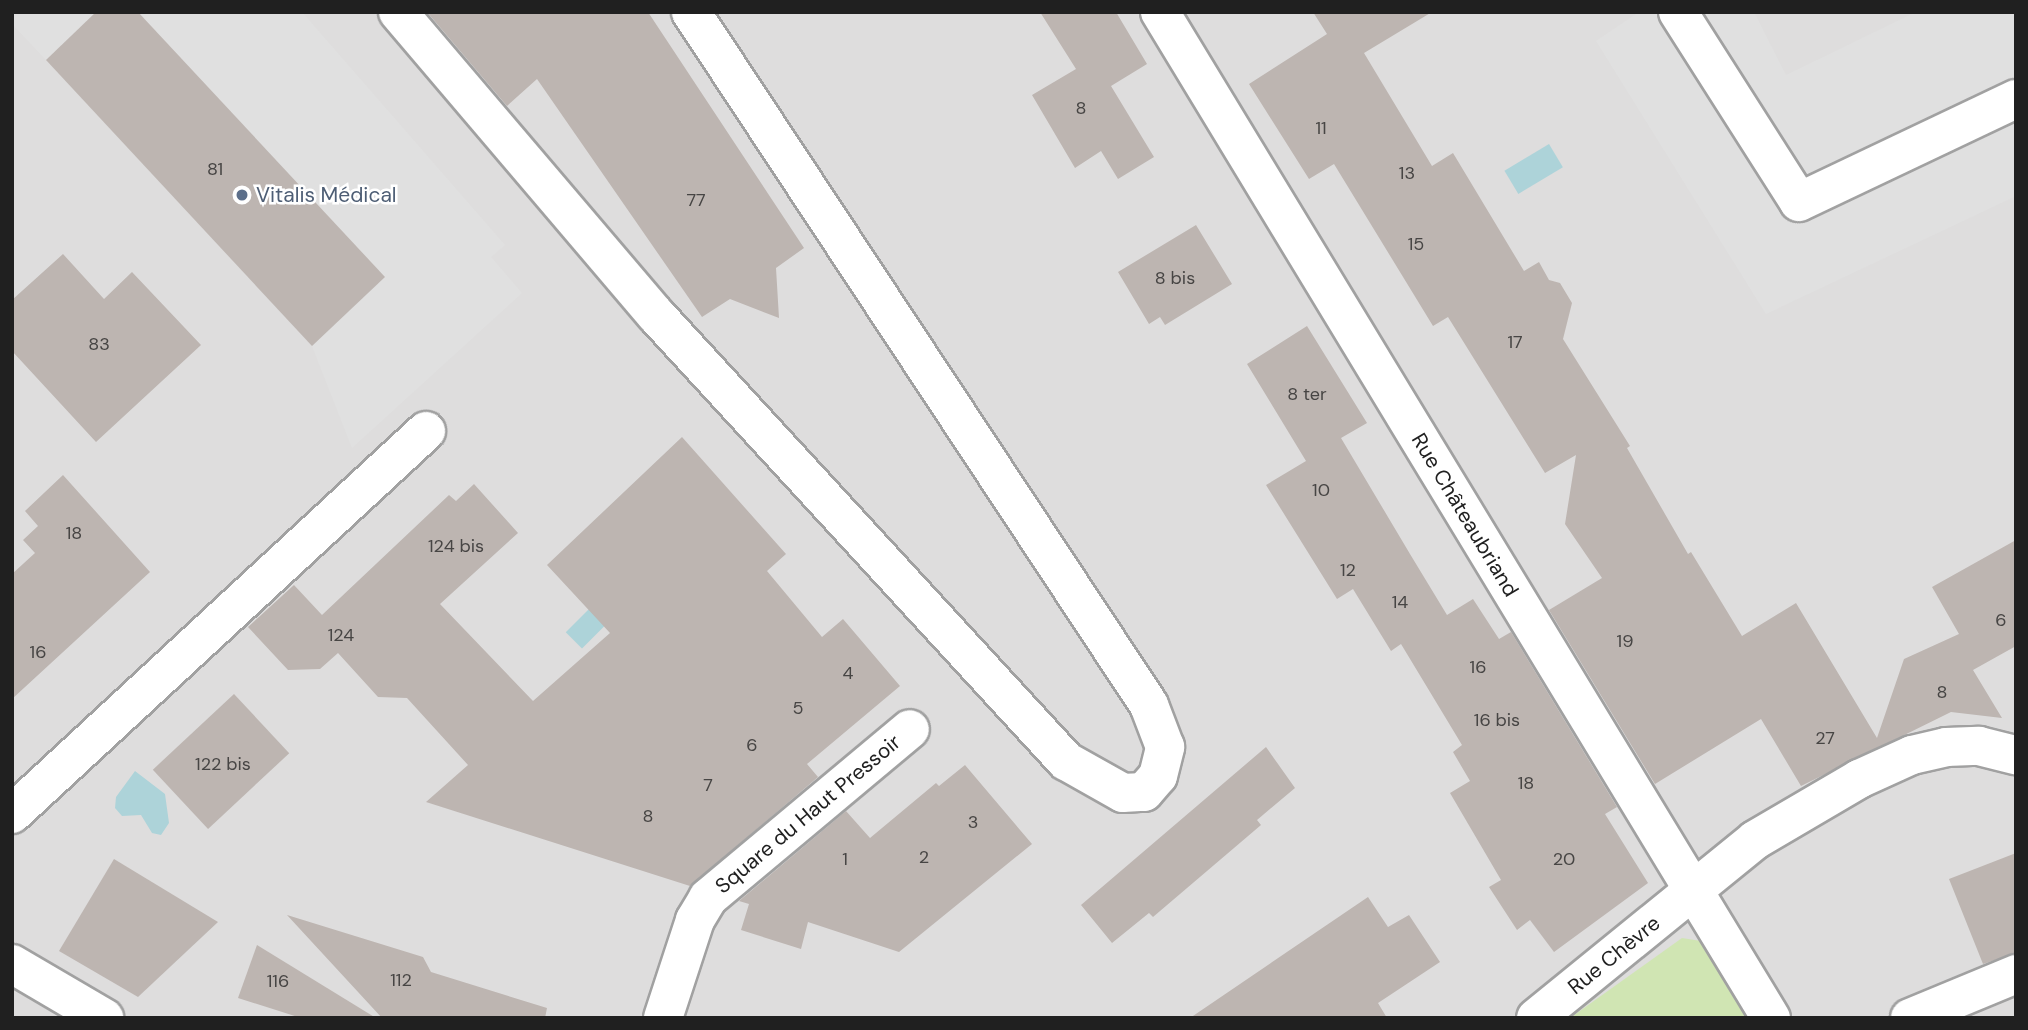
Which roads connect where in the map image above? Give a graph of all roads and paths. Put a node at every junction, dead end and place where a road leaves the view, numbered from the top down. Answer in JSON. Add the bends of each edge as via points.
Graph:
{"nodes":[{"id":1,"x":398,"y":12,"type":"edge"},
{"id":2,"x":691,"y":12,"type":"edge"},
{"id":3,"x":1160,"y":12,"type":"edge"},
{"id":4,"x":1678,"y":12,"type":"edge"},
{"id":5,"x":2016,"y":99,"type":"edge"},
{"id":6,"x":426,"y":431,"type":"dead end"},
{"id":7,"x":910,"y":729,"type":"dead end"},
{"id":8,"x":2016,"y":755,"type":"edge"},
{"id":9,"x":12,"y":814,"type":"edge"},
{"id":10,"x":1692,"y":892,"type":"junction"},
{"id":11,"x":12,"y":964,"type":"edge"},
{"id":12,"x":2016,"y":974,"type":"edge"},
{"id":13,"x":104,"y":1018,"type":"edge"},
{"id":14,"x":663,"y":1018,"type":"edge"},
{"id":15,"x":1536,"y":1018,"type":"edge"},
{"id":16,"x":1771,"y":1018,"type":"edge"},
{"id":17,"x":1910,"y":1018,"type":"edge"}],
"edges":[{"from":1,"to":2,"type":"street","via":[[656,315],[1066,761],[1123,793],[1144,792],[1158,776],[1165,747],[1149,705]]},
{"from":3,"to":10,"type":"street","name":"Rue Châteaubriand"},
{"from":4,"to":5,"type":"street","via":[[1799,202]]},
{"from":6,"to":9,"type":"street"},
{"from":7,"to":14,"type":"street","name":"Square du Haut Pressoir","via":[[708,898],[695,920]]},
{"from":8,"to":10,"type":"street","name":"Rue Chèvre","via":[[1979,746],[1912,755],[1859,779],[1755,840]]},
{"from":10,"to":15,"type":"street","name":"Rue Chèvre"},
{"from":10,"to":16,"type":"street","name":"Rue Châteaubriand"},
{"from":11,"to":13,"type":"street"},
{"from":12,"to":17,"type":"street"}]}
